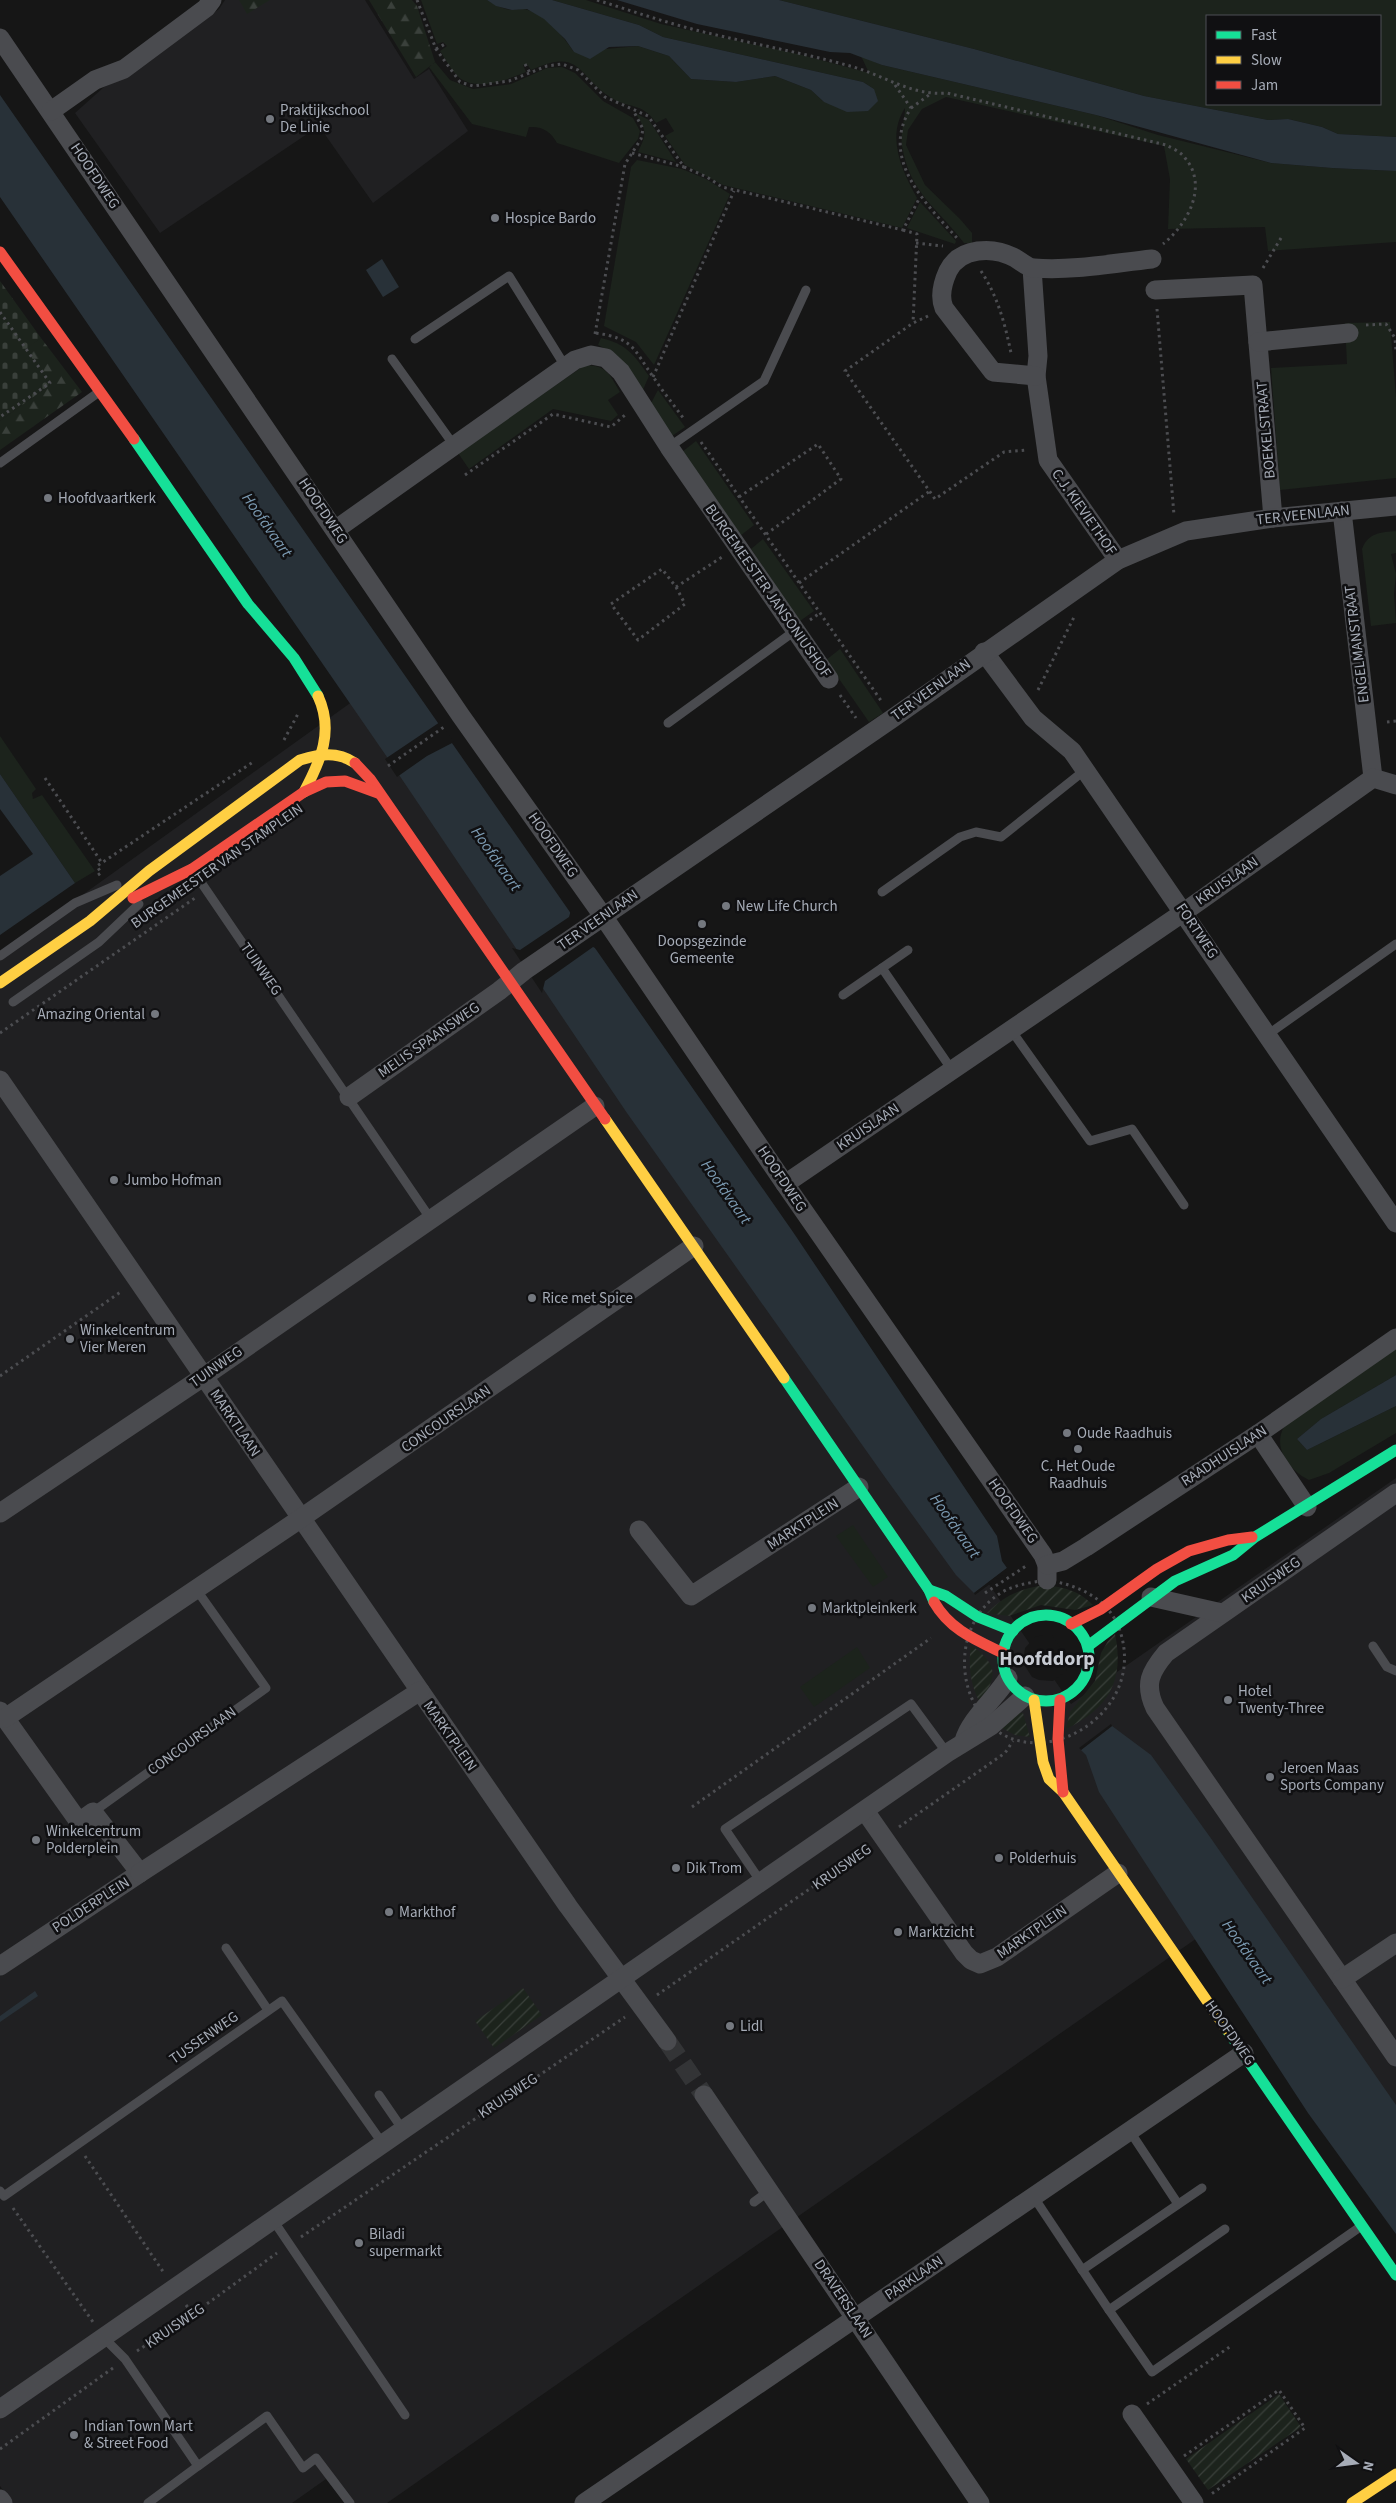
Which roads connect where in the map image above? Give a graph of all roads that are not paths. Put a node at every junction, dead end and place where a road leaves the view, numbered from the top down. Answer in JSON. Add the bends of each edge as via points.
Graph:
{"nodes":[{"id":1,"x":212,"y":0,"type":"edge"},
{"id":2,"x":0,"y":38,"type":"edge"},
{"id":3,"x":51,"y":111,"type":"junction"},
{"id":4,"x":0,"y":252,"type":"edge"},
{"id":5,"x":1152,"y":260,"type":"road end"},
{"id":6,"x":1032,"y":268,"type":"junction"},
{"id":7,"x":806,"y":290,"type":"dead end"},
{"id":8,"x":1155,"y":290,"type":"road end"},
{"id":9,"x":1348,"y":333,"type":"road end"},
{"id":10,"x":415,"y":339,"type":"dead end"},
{"id":11,"x":1258,"y":342,"type":"junction"},
{"id":12,"x":392,"y":359,"type":"dead end"},
{"id":13,"x":565,"y":366,"type":"junction"},
{"id":14,"x":1036,"y":376,"type":"junction"},
{"id":15,"x":101,"y":391,"type":"junction"},
{"id":16,"x":453,"y":444,"type":"junction"},
{"id":17,"x":669,"y":447,"type":"junction"},
{"id":18,"x":0,"y":463,"type":"edge"},
{"id":19,"x":1396,"y":506,"type":"edge"},
{"id":20,"x":1342,"y":511,"type":"junction"},
{"id":21,"x":1274,"y":518,"type":"junction"},
{"id":22,"x":336,"y":530,"type":"junction"},
{"id":23,"x":1118,"y":560,"type":"junction"},
{"id":24,"x":248,"y":604,"type":"junction"},
{"id":25,"x":796,"y":630,"type":"junction"},
{"id":26,"x":271,"y":650,"type":"dead end"},
{"id":27,"x":984,"y":652,"type":"junction"},
{"id":28,"x":829,"y":679,"type":"road end"},
{"id":29,"x":668,"y":723,"type":"dead end"},
{"id":30,"x":306,"y":744,"type":"dead end"},
{"id":31,"x":322,"y":753,"type":"junction"},
{"id":32,"x":300,"y":760,"type":"junction"},
{"id":33,"x":1085,"y":770,"type":"junction"},
{"id":34,"x":1373,"y":778,"type":"junction"},
{"id":35,"x":1396,"y":785,"type":"edge"},
{"id":36,"x":304,"y":792,"type":"junction"},
{"id":37,"x":378,"y":793,"type":"junction"},
{"id":38,"x":192,"y":869,"type":"junction"},
{"id":39,"x":149,"y":870,"type":"junction"},
{"id":40,"x":159,"y":885,"type":"junction"},
{"id":41,"x":882,"y":892,"type":"dead end"},
{"id":42,"x":1184,"y":912,"type":"junction"},
{"id":43,"x":90,"y":921,"type":"junction"},
{"id":44,"x":596,"y":921,"type":"junction"},
{"id":45,"x":1396,"y":944,"type":"edge"},
{"id":46,"x":908,"y":950,"type":"dead end"},
{"id":47,"x":0,"y":956,"type":"edge"},
{"id":48,"x":882,"y":968,"type":"junction"},
{"id":49,"x":516,"y":977,"type":"junction"},
{"id":50,"x":0,"y":983,"type":"edge"},
{"id":51,"x":843,"y":995,"type":"dead end"},
{"id":52,"x":13,"y":1002,"type":"dead end"},
{"id":53,"x":1011,"y":1030,"type":"junction"},
{"id":54,"x":1267,"y":1035,"type":"junction"},
{"id":55,"x":952,"y":1070,"type":"junction"},
{"id":56,"x":0,"y":1080,"type":"edge"},
{"id":57,"x":348,"y":1097,"type":"junction"},
{"id":58,"x":596,"y":1106,"type":"junction"},
{"id":59,"x":785,"y":1184,"type":"junction"},
{"id":60,"x":1184,"y":1205,"type":"dead end"},
{"id":61,"x":430,"y":1218,"type":"junction"},
{"id":62,"x":1396,"y":1223,"type":"edge"},
{"id":63,"x":694,"y":1246,"type":"junction"},
{"id":64,"x":1396,"y":1338,"type":"edge"},
{"id":65,"x":203,"y":1377,"type":"junction"},
{"id":66,"x":1258,"y":1434,"type":"junction"},
{"id":67,"x":1396,"y":1450,"type":"edge"},
{"id":68,"x":860,"y":1487,"type":"junction"},
{"id":69,"x":1396,"y":1493,"type":"edge"},
{"id":70,"x":1307,"y":1507,"type":"junction"},
{"id":71,"x":0,"y":1513,"type":"edge"},
{"id":72,"x":300,"y":1519,"type":"junction"},
{"id":73,"x":639,"y":1530,"type":"dead end"},
{"id":74,"x":1255,"y":1537,"type":"junction"},
{"id":75,"x":1046,"y":1567,"type":"joint"},
{"id":76,"x":196,"y":1589,"type":"junction"},
{"id":77,"x":929,"y":1590,"type":"junction"},
{"id":78,"x":1152,"y":1597,"type":"junction"},
{"id":79,"x":1222,"y":1612,"type":"junction"},
{"id":80,"x":1071,"y":1624,"type":"junction"},
{"id":81,"x":1013,"y":1631,"type":"junction"},
{"id":82,"x":1088,"y":1646,"type":"junction"},
{"id":83,"x":1373,"y":1646,"type":"dead end"},
{"id":84,"x":1004,"y":1654,"type":"junction"},
{"id":85,"x":1396,"y":1671,"type":"edge"},
{"id":86,"x":1008,"y":1678,"type":"junction"},
{"id":87,"x":420,"y":1691,"type":"junction"},
{"id":88,"x":1029,"y":1698,"type":"junction"},
{"id":89,"x":1060,"y":1700,"type":"junction"},
{"id":90,"x":3,"y":1715,"type":"edge"},
{"id":91,"x":986,"y":1720,"type":"junction"},
{"id":92,"x":947,"y":1753,"type":"junction"},
{"id":93,"x":1063,"y":1792,"type":"junction"},
{"id":94,"x":865,"y":1811,"type":"junction"},
{"id":95,"x":93,"y":1812,"type":"junction"},
{"id":96,"x":140,"y":1873,"type":"junction"},
{"id":97,"x":1118,"y":1873,"type":"junction"},
{"id":98,"x":761,"y":1882,"type":"junction"},
{"id":99,"x":1396,"y":1943,"type":"edge"},
{"id":100,"x":226,"y":1948,"type":"dead end"},
{"id":101,"x":0,"y":1966,"type":"edge"},
{"id":102,"x":622,"y":1979,"type":"junction"},
{"id":103,"x":1342,"y":1979,"type":"junction"},
{"id":104,"x":268,"y":2010,"type":"junction"},
{"id":105,"x":667,"y":2041,"type":"tunnel mouth"},
{"id":106,"x":1244,"y":2053,"type":"junction"},
{"id":107,"x":1396,"y":2057,"type":"edge"},
{"id":108,"x":379,"y":2095,"type":"dead end"},
{"id":109,"x":704,"y":2095,"type":"tunnel mouth"},
{"id":110,"x":403,"y":2130,"type":"junction"},
{"id":111,"x":1129,"y":2130,"type":"junction"},
{"id":112,"x":383,"y":2144,"type":"junction"},
{"id":113,"x":1202,"y":2188,"type":"dead end"},
{"id":114,"x":769,"y":2191,"type":"junction"},
{"id":115,"x":2,"y":2193,"type":"edge"},
{"id":116,"x":1032,"y":2196,"type":"junction"},
{"id":117,"x":754,"y":2202,"type":"dead end"},
{"id":118,"x":1178,"y":2204,"type":"junction"},
{"id":119,"x":273,"y":2220,"type":"junction"},
{"id":120,"x":1362,"y":2226,"type":"junction"},
{"id":121,"x":1225,"y":2229,"type":"dead end"},
{"id":122,"x":1082,"y":2270,"type":"junction"},
{"id":123,"x":1396,"y":2275,"type":"edge"},
{"id":124,"x":1109,"y":2310,"type":"junction"},
{"id":125,"x":856,"y":2317,"type":"junction"},
{"id":126,"x":104,"y":2338,"type":"junction"},
{"id":127,"x":0,"y":2409,"type":"edge"},
{"id":128,"x":405,"y":2414,"type":"dead end"},
{"id":129,"x":1132,"y":2414,"type":"road end"},
{"id":130,"x":198,"y":2466,"type":"junction"},
{"id":131,"x":1396,"y":2474,"type":"edge"},
{"id":132,"x":0,"y":2499,"type":"edge"},
{"id":133,"x":1201,"y":2500,"type":"edge"},
{"id":134,"x":3,"y":2503,"type":"edge"},
{"id":135,"x":148,"y":2503,"type":"edge"},
{"id":136,"x":350,"y":2503,"type":"edge"},
{"id":137,"x":584,"y":2503,"type":"edge"},
{"id":138,"x":980,"y":2503,"type":"edge"},
{"id":139,"x":1352,"y":2503,"type":"edge"}],
"edges":[{"from":1,"to":3,"type":"street","via":[[206,8],[124,69],[95,80]]},
{"from":2,"to":3,"type":"street","name":"HOOFDWEG"},
{"from":3,"to":22,"type":"street","name":"HOOFDWEG"},
{"from":4,"to":15,"type":"street"},
{"from":5,"to":6,"type":"street"},
{"from":6,"to":14,"type":"street","name":"C.J. KIEVIETHOF","via":[[1038,356]]},
{"from":6,"to":14,"type":"street","via":[[1013,256],[985,250],[966,253],[953,262],[944,281],[942,303],[993,372]]},
{"from":7,"to":17,"type":"lane","via":[[764,381]]},
{"from":8,"to":11,"type":"street","name":"BOEKELSTRAAT","via":[[1253,285]]},
{"from":9,"to":11,"type":"street"},
{"from":10,"to":13,"type":"lane","via":[[509,276]]},
{"from":11,"to":21,"type":"street","name":"BOEKELSTRAAT"},
{"from":12,"to":16,"type":"lane"},
{"from":13,"to":16,"type":"street"},
{"from":13,"to":17,"type":"street","name":"BURGEMEESTER JANSONIUSHOF","via":[[590,355],[606,358],[621,372]]},
{"from":14,"to":23,"type":"street","name":"C.J. KIEVIETHOF","via":[[1048,460]]},
{"from":15,"to":18,"type":"lane"},
{"from":15,"to":24,"type":"street"},
{"from":16,"to":22,"type":"street"},
{"from":17,"to":25,"type":"street","name":"BURGEMEESTER JANSONIUSHOF"},
{"from":19,"to":20,"type":"street","name":"TER VEENLAAN"},
{"from":20,"to":21,"type":"street","name":"TER VEENLAAN"},
{"from":20,"to":34,"type":"street","name":"ENGELMANSTRAAT"},
{"from":21,"to":23,"type":"street","name":"TER VEENLAAN","via":[[1176,534]]},
{"from":22,"to":44,"type":"street","name":"HOOFDWEG"},
{"from":23,"to":27,"type":"street","name":"TER VEENLAAN"},
{"from":24,"to":26,"type":"street"},
{"from":24,"to":31,"type":"street","via":[[272,629],[314,690],[326,720],[327,733]]},
{"from":25,"to":28,"type":"street","name":"BURGEMEESTER JANSONIUSHOF"},
{"from":25,"to":29,"type":"lane"},
{"from":27,"to":33,"type":"street","name":"FORTWEG","via":[[1028,711],[1072,751]]},
{"from":27,"to":44,"type":"street","name":"TER VEENLAAN"},
{"from":30,"to":32,"type":"street"},
{"from":31,"to":32,"type":"street","name":"BURGEMEESTER VAN STAMPLEIN"},
{"from":31,"to":36,"type":"street"},
{"from":31,"to":37,"type":"street","via":[[346,758],[363,770]]},
{"from":32,"to":39,"type":"street","name":"BURGEMEESTER VAN STAMPLEIN"},
{"from":33,"to":41,"type":"lane","via":[[1001,837],[976,832],[960,837]]},
{"from":33,"to":42,"type":"street","name":"FORTWEG"},
{"from":34,"to":35,"type":"street"},
{"from":34,"to":42,"type":"street","name":"KRUISLAAN"},
{"from":36,"to":37,"type":"street","via":[[326,782],[346,781]]},
{"from":36,"to":38,"type":"street","name":"BURGEMEESTER VAN STAMPLEIN"},
{"from":37,"to":49,"type":"street"},
{"from":38,"to":40,"type":"street","name":"BURGEMEESTER VAN STAMPLEIN"},
{"from":38,"to":57,"type":"lane","name":"TUINWEG"},
{"from":39,"to":43,"type":"street","name":"BURGEMEESTER VAN STAMPLEIN"},
{"from":39,"to":47,"type":"lane","via":[[75,903]]},
{"from":40,"to":43,"type":"street","name":"BURGEMEESTER VAN STAMPLEIN"},
{"from":40,"to":52,"type":"lane","via":[[99,942]]},
{"from":42,"to":53,"type":"street","name":"KRUISLAAN"},
{"from":42,"to":54,"type":"street","name":"FORTWEG"},
{"from":43,"to":50,"type":"street","name":"BURGEMEESTER VAN STAMPLEIN"},
{"from":44,"to":49,"type":"street","name":"TER VEENLAAN"},
{"from":44,"to":59,"type":"street","name":"HOOFDWEG"},
{"from":45,"to":54,"type":"lane"},
{"from":46,"to":48,"type":"lane"},
{"from":48,"to":51,"type":"lane"},
{"from":48,"to":55,"type":"lane"},
{"from":49,"to":57,"type":"street","name":"MELIS SPAANSWEG"},
{"from":49,"to":58,"type":"street"},
{"from":53,"to":55,"type":"street","name":"KRUISLAAN"},
{"from":53,"to":60,"type":"lane","via":[[1090,1141],[1132,1129]]},
{"from":54,"to":62,"type":"street","name":"FORTWEG"},
{"from":55,"to":59,"type":"street","name":"KRUISLAAN"},
{"from":56,"to":65,"type":"street","name":"MARKTLAAN"},
{"from":57,"to":61,"type":"lane","name":"TUINWEG"},
{"from":58,"to":61,"type":"street","name":"TUINWEG"},
{"from":58,"to":63,"type":"street"},
{"from":59,"to":75,"type":"street","name":"HOOFDWEG"},
{"from":61,"to":65,"type":"street","name":"TUINWEG"},
{"from":63,"to":68,"type":"street"},
{"from":63,"to":72,"type":"street","name":"CONCOURSLAAN"},
{"from":64,"to":66,"type":"street","name":"RAADHUISLAAN"},
{"from":65,"to":71,"type":"street","name":"TUINWEG"},
{"from":65,"to":72,"type":"street","name":"MARKTLAAN"},
{"from":66,"to":70,"type":"street"},
{"from":66,"to":75,"type":"street","name":"RAADHUISLAAN","via":[[1086,1547]]},
{"from":67,"to":70,"type":"street"},
{"from":68,"to":73,"type":"street","name":"MARKTPLEIN","via":[[691,1596]]},
{"from":68,"to":77,"type":"street"},
{"from":69,"to":79,"type":"street","name":"KRUISWEG"},
{"from":70,"to":74,"type":"street"},
{"from":72,"to":76,"type":"street","name":"CONCOURSLAAN"},
{"from":72,"to":87,"type":"street","name":"MARKTLAAN"},
{"from":74,"to":78,"type":"street","via":[[1233,1555],[1175,1581]]},
{"from":74,"to":80,"type":"street","via":[[1223,1540],[1174,1557],[1105,1606]]},
{"from":76,"to":90,"type":"street","name":"CONCOURSLAAN"},
{"from":76,"to":95,"type":"lane","name":"CONCOURSLAAN","via":[[266,1688]]},
{"from":77,"to":81,"type":"street","via":[[946,1596],[978,1617]]},
{"from":77,"to":84,"type":"street","via":[[936,1610],[950,1624],[968,1637]]},
{"from":78,"to":79,"type":"street"},
{"from":78,"to":82,"type":"street"},
{"from":79,"to":103,"type":"street","name":"KRUISWEG","via":[[1166,1654],[1150,1680],[1155,1708]]},
{"from":80,"to":81,"type":"street","via":[[1061,1618],[1043,1615],[1020,1624]]},
{"from":80,"to":82,"type":"street"},
{"from":81,"to":84,"type":"street","via":[[1006,1642]]},
{"from":82,"to":89,"type":"street","via":[[1085,1677],[1078,1688]]},
{"from":83,"to":85,"type":"lane","via":[[1387,1667]]},
{"from":84,"to":86,"type":"street"},
{"from":86,"to":88,"type":"street"},
{"from":86,"to":91,"type":"street","name":"KRUISWEG"},
{"from":87,"to":96,"type":"street","name":"MARKTPLEIN"},
{"from":87,"to":102,"type":"street","name":"MARKTPLEIN"},
{"from":88,"to":89,"type":"street","via":[[1048,1702]]},
{"from":88,"to":91,"type":"street","name":"KRUISWEG"},
{"from":88,"to":93,"type":"street","name":"HOOFDWEG","via":[[1042,1762],[1049,1778]]},
{"from":89,"to":93,"type":"street","name":"HOOFDWEG","via":[[1058,1739]]},
{"from":90,"to":95,"type":"street","via":[[79,1822]]},
{"from":91,"to":92,"type":"street","name":"KRUISWEG","via":[[967,1730],[964,1741]]},
{"from":92,"to":94,"type":"street","name":"KRUISWEG"},
{"from":92,"to":98,"type":"lane","via":[[911,1704],[725,1829]]},
{"from":93,"to":97,"type":"street","name":"HOOFDWEG"},
{"from":94,"to":97,"type":"street","name":"MARKTPLEIN","via":[[964,1953],[980,1964],[997,1957]]},
{"from":94,"to":98,"type":"street","name":"KRUISWEG"},
{"from":95,"to":96,"type":"street","name":"POLDERPLEIN"},
{"from":96,"to":101,"type":"street","name":"POLDERPLEIN"},
{"from":97,"to":106,"type":"street","name":"HOOFDWEG"},
{"from":98,"to":102,"type":"street","name":"KRUISWEG"},
{"from":99,"to":103,"type":"street"},
{"from":100,"to":104,"type":"lane"},
{"from":102,"to":105,"type":"street"},
{"from":102,"to":110,"type":"street","name":"KRUISWEG"},
{"from":103,"to":107,"type":"street"},
{"from":104,"to":112,"type":"lane","name":"TUSSENWEG","via":[[282,2001]]},
{"from":104,"to":115,"type":"lane","name":"TUSSENWEG"},
{"from":106,"to":111,"type":"street","name":"PARKLAAN"},
{"from":106,"to":120,"type":"street","name":"HOOFDWEG"},
{"from":108,"to":110,"type":"lane"},
{"from":109,"to":114,"type":"street","name":"DRAVERSLAAN"},
{"from":110,"to":112,"type":"street","name":"KRUISWEG"},
{"from":111,"to":116,"type":"street","name":"PARKLAAN"},
{"from":111,"to":118,"type":"lane"},
{"from":112,"to":119,"type":"street","name":"KRUISWEG"},
{"from":113,"to":118,"type":"lane"},
{"from":114,"to":117,"type":"lane"},
{"from":114,"to":125,"type":"street","name":"DRAVERSLAAN"},
{"from":116,"to":122,"type":"lane"},
{"from":116,"to":125,"type":"street","name":"PARKLAAN"},
{"from":118,"to":122,"type":"lane"},
{"from":119,"to":126,"type":"street","name":"KRUISWEG"},
{"from":119,"to":128,"type":"lane"},
{"from":120,"to":123,"type":"street","name":"HOOFDWEG"},
{"from":120,"to":124,"type":"lane","via":[[1152,2372]]},
{"from":121,"to":124,"type":"lane"},
{"from":122,"to":124,"type":"lane"},
{"from":125,"to":137,"type":"street","name":"PARKLAAN"},
{"from":125,"to":138,"type":"street","name":"DRAVERSLAAN"},
{"from":126,"to":127,"type":"street","name":"KRUISWEG"},
{"from":126,"to":130,"type":"lane","via":[[125,2359]]},
{"from":129,"to":133,"type":"street","via":[[1169,2467]]},
{"from":130,"to":135,"type":"lane"},
{"from":130,"to":136,"type":"lane","via":[[267,2416],[303,2468],[316,2458]]},
{"from":131,"to":139,"type":"street"},
{"from":132,"to":134,"type":"street"}]}
